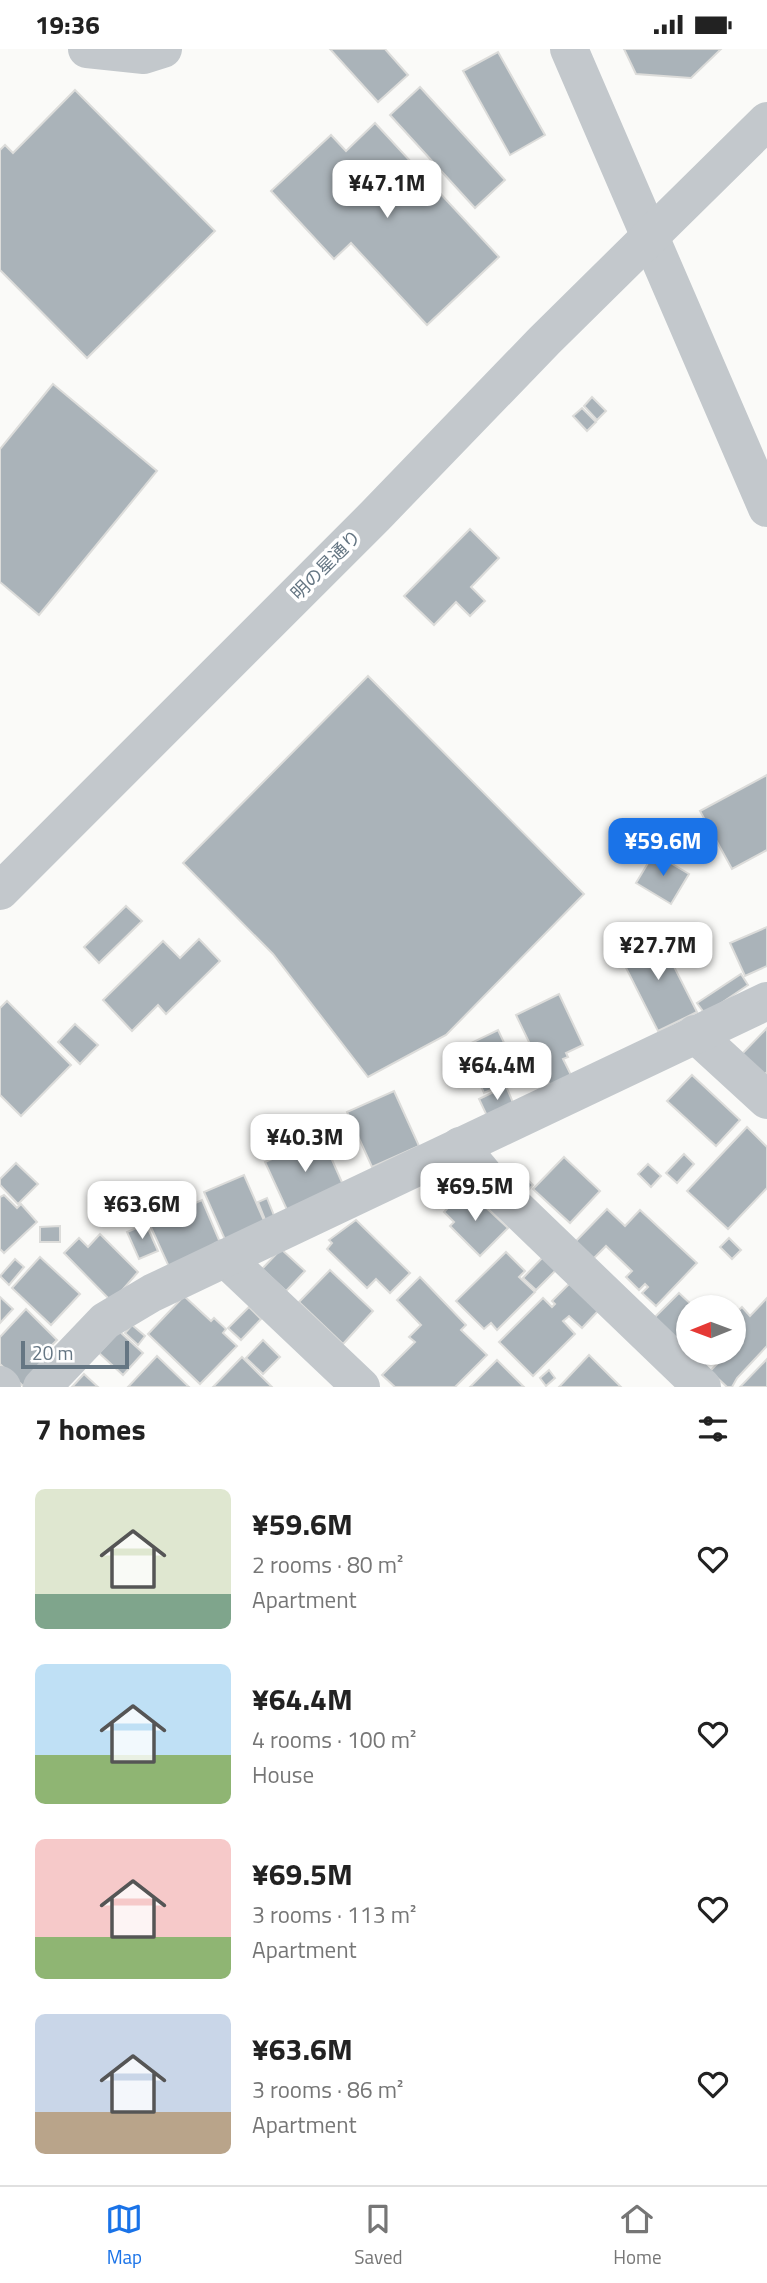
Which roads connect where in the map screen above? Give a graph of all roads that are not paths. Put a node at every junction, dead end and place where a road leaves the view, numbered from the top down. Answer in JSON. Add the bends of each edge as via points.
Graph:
{"nodes":[{"id":1,"x":87,"y":49,"type":"edge"},
{"id":2,"x":163,"y":49,"type":"edge"},
{"id":3,"x":569,"y":49,"type":"edge"},
{"id":4,"x":767,"y":121,"type":"edge"},
{"id":5,"x":648,"y":237,"type":"junction"},
{"id":6,"x":767,"y":508,"type":"edge"},
{"id":7,"x":1,"y":888,"type":"edge"},
{"id":8,"x":767,"y":1001,"type":"edge"},
{"id":9,"x":695,"y":1034,"type":"junction"},
{"id":10,"x":767,"y":1100,"type":"edge"},
{"id":11,"x":460,"y":1146,"type":"junction"},
{"id":12,"x":225,"y":1258,"type":"junction"},
{"id":13,"x":43,"y":1387,"type":"edge"},
{"id":14,"x":361,"y":1387,"type":"edge"},
{"id":15,"x":702,"y":1387,"type":"edge"}],
"edges":[{"from":1,"to":2,"type":"street","via":[[144,55]]},
{"from":3,"to":5,"type":"street"},
{"from":4,"to":5,"type":"street","name":"明の星通り"},
{"from":5,"to":6,"type":"street"},
{"from":5,"to":7,"type":"street","name":"明の星通り"},
{"from":8,"to":9,"type":"street"},
{"from":9,"to":10,"type":"street"},
{"from":9,"to":11,"type":"street"},
{"from":11,"to":12,"type":"street"},
{"from":11,"to":15,"type":"street","via":[[493,1186]]},
{"from":12,"to":13,"type":"street","via":[[105,1321]]},
{"from":12,"to":14,"type":"street"}]}
